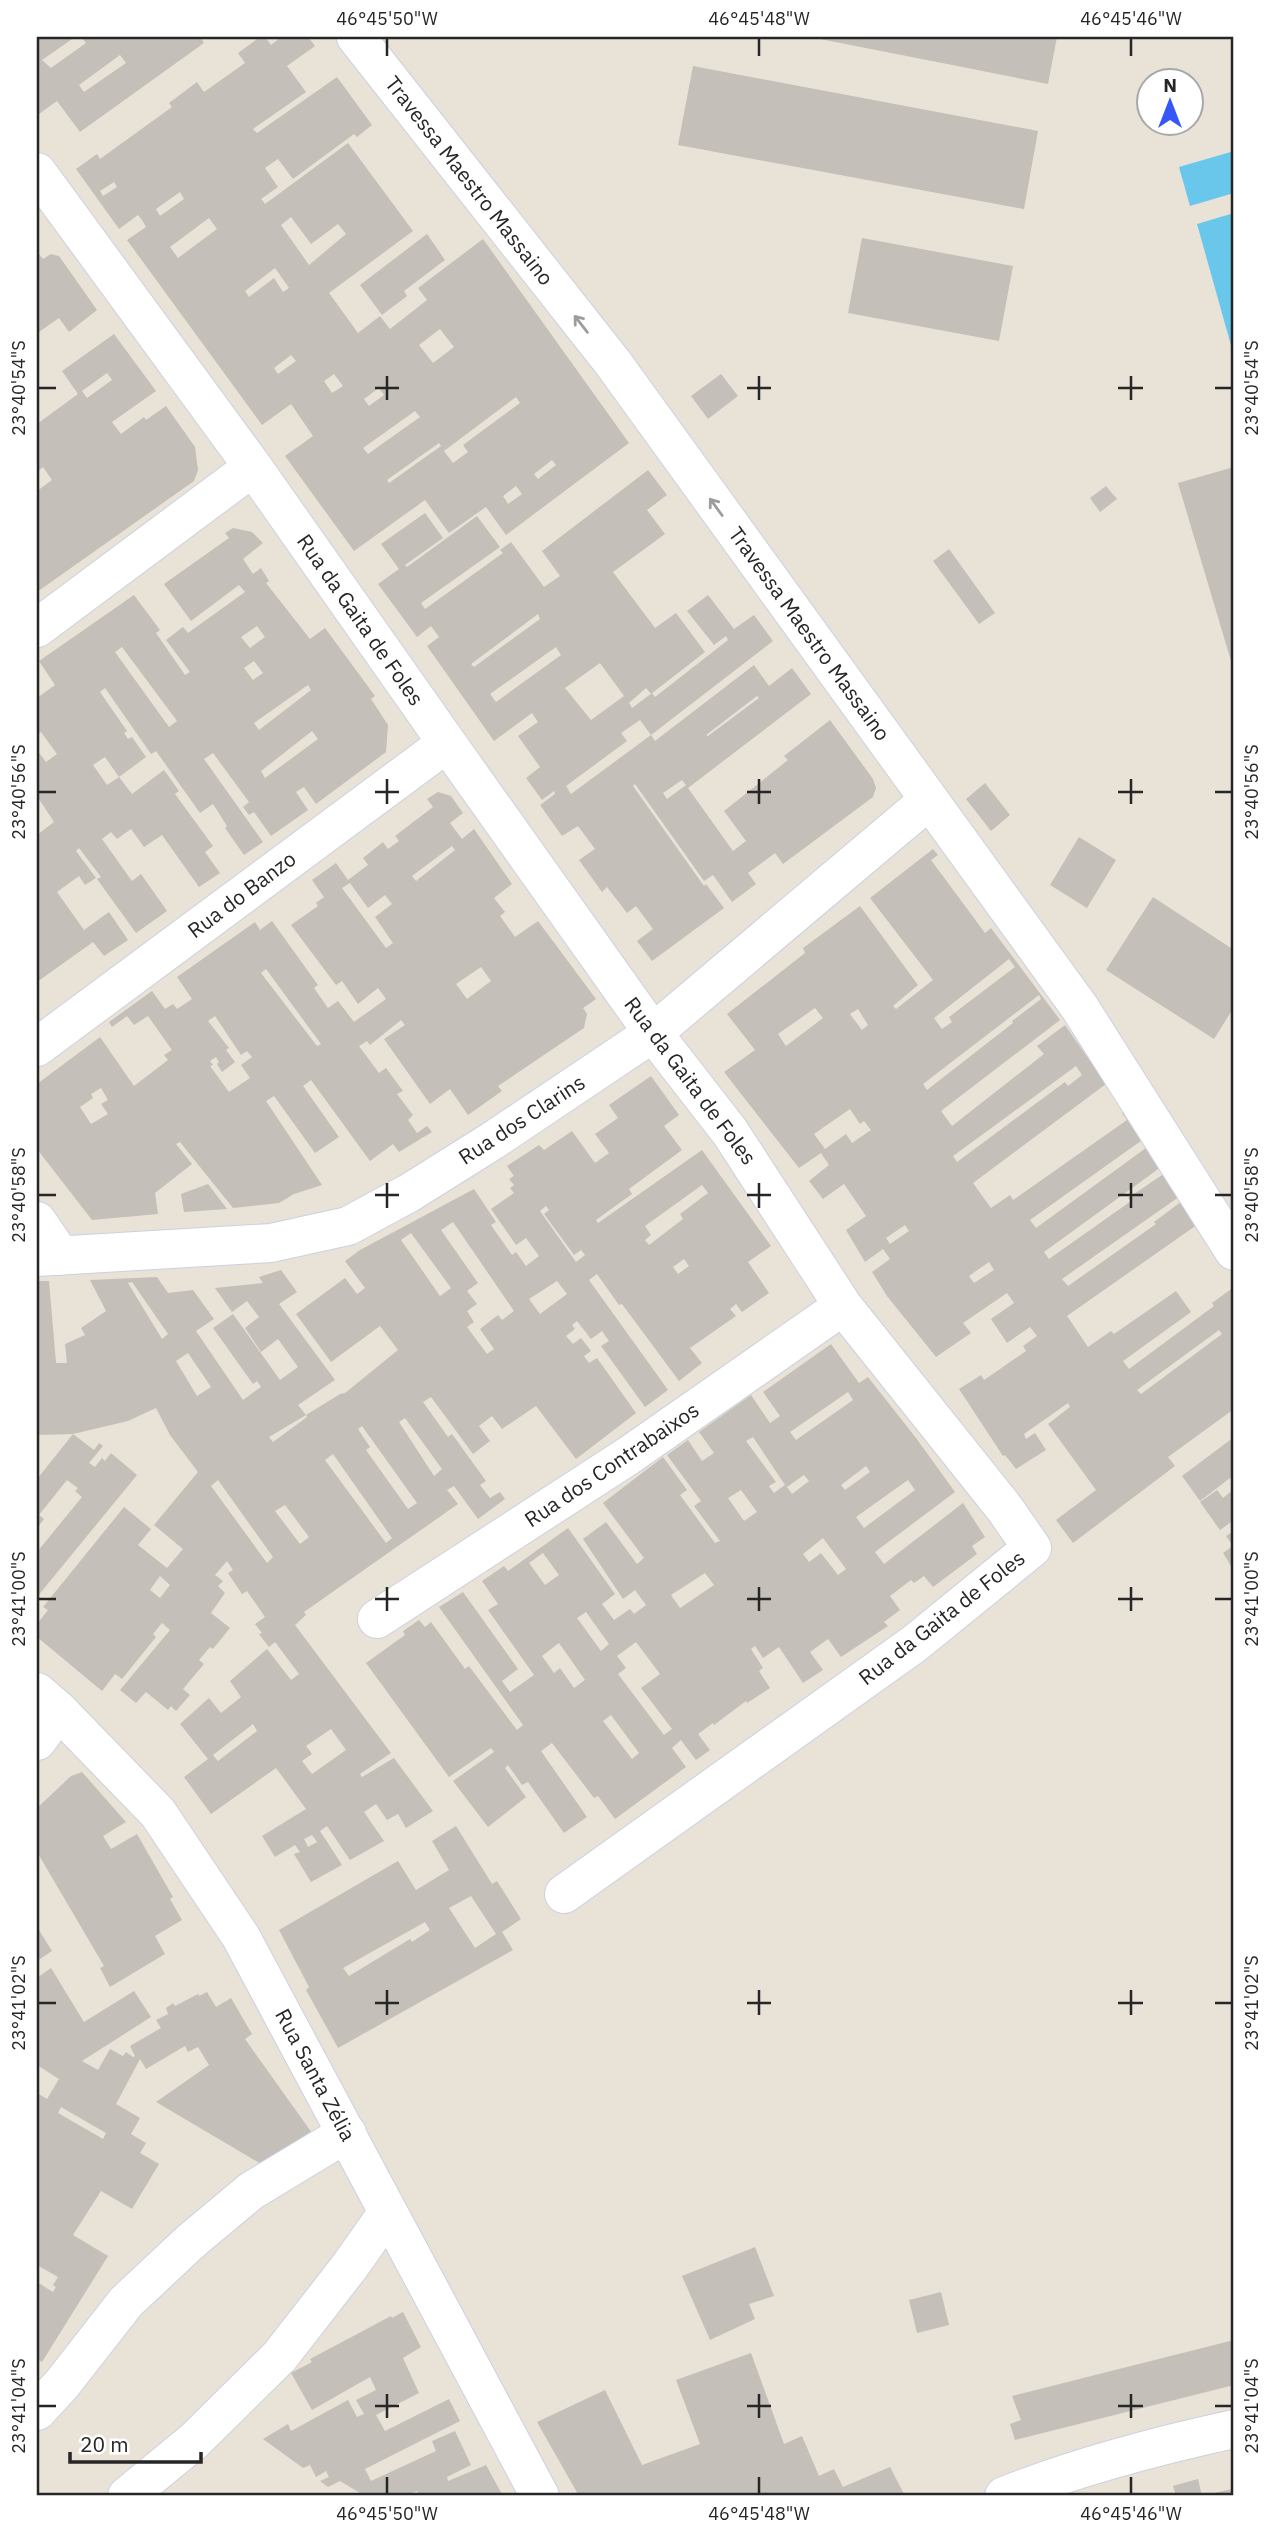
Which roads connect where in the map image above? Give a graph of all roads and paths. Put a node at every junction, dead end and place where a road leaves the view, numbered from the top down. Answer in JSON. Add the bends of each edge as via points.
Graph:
{"nodes":[{"id":1,"x":356,"y":37,"type":"edge"},
{"id":2,"x":42,"y":190,"type":"edge"},
{"id":3,"x":253,"y":467,"type":"junction"},
{"id":4,"x":37,"y":628,"type":"edge"},
{"id":5,"x":447,"y":743,"type":"junction"},
{"id":6,"x":929,"y":800,"type":"junction"},
{"id":7,"x":653,"y":1033,"type":"junction"},
{"id":8,"x":37,"y":1047,"type":"edge"},
{"id":9,"x":37,"y":1221,"type":"edge"},
{"id":10,"x":1234,"y":1251,"type":"edge"},
{"id":11,"x":49,"y":1257,"type":"edge"},
{"id":12,"x":843,"y":1306,"type":"junction"},
{"id":13,"x":377,"y":1619,"type":"dead end"},
{"id":14,"x":48,"y":1701,"type":"edge"},
{"id":15,"x":37,"y":1741,"type":"edge"},
{"id":16,"x":564,"y":1894,"type":"dead end"},
{"id":17,"x":347,"y":2133,"type":"junction"},
{"id":18,"x":388,"y":2212,"type":"junction"},
{"id":19,"x":37,"y":2412,"type":"edge"},
{"id":20,"x":1234,"y":2429,"type":"edge"},
{"id":21,"x":127,"y":2496,"type":"edge"},
{"id":22,"x":540,"y":2496,"type":"edge"},
{"id":23,"x":1004,"y":2496,"type":"edge"}],
"edges":[{"from":6,"to":1,"type":"street","name":"Travessa Maestro Massaino","one_way":true,"via":[[613,363]]},
{"from":2,"to":3,"type":"street","name":"Rua da Gaita de Foles"},
{"from":3,"to":4,"type":"street"},
{"from":3,"to":5,"type":"street","name":"Rua da Gaita de Foles"},
{"from":5,"to":7,"type":"street","name":"Rua da Gaita de Foles"},
{"from":5,"to":8,"type":"street","name":"Rua do Banzo"},
{"from":6,"to":7,"type":"street","name":"Rua dos Clarins"},
{"from":6,"to":10,"type":"street","name":"Travessa Maestro Massaino","via":[[1080,1008]]},
{"from":7,"to":11,"type":"street","name":"Rua dos Clarins","via":[[492,1141],[348,1226],[271,1243]]},
{"from":7,"to":12,"type":"street","name":"Rua da Gaita de Foles","via":[[730,1132]]},
{"from":9,"to":11,"type":"street"},
{"from":12,"to":13,"type":"street","name":"Rua dos Contrabaixos","via":[[628,1455]]},
{"from":12,"to":16,"type":"street","name":"Rua da Gaita de Foles","via":[[1032,1548],[914,1644]]},
{"from":14,"to":15,"type":"street"},
{"from":14,"to":17,"type":"street","name":"Rua Santa Zélia","via":[[158,1813],[241,1937]]},
{"from":17,"to":18,"type":"street","name":"Rua Santa Zélia"},
{"from":17,"to":19,"type":"street","via":[[251,2191],[190,2242],[126,2302]]},
{"from":18,"to":21,"type":"street","via":[[280,2356],[194,2441]]},
{"from":18,"to":22,"type":"street","name":"Rua Santa Zélia"},
{"from":20,"to":23,"type":"street","via":[[1063,2473]]}]}
